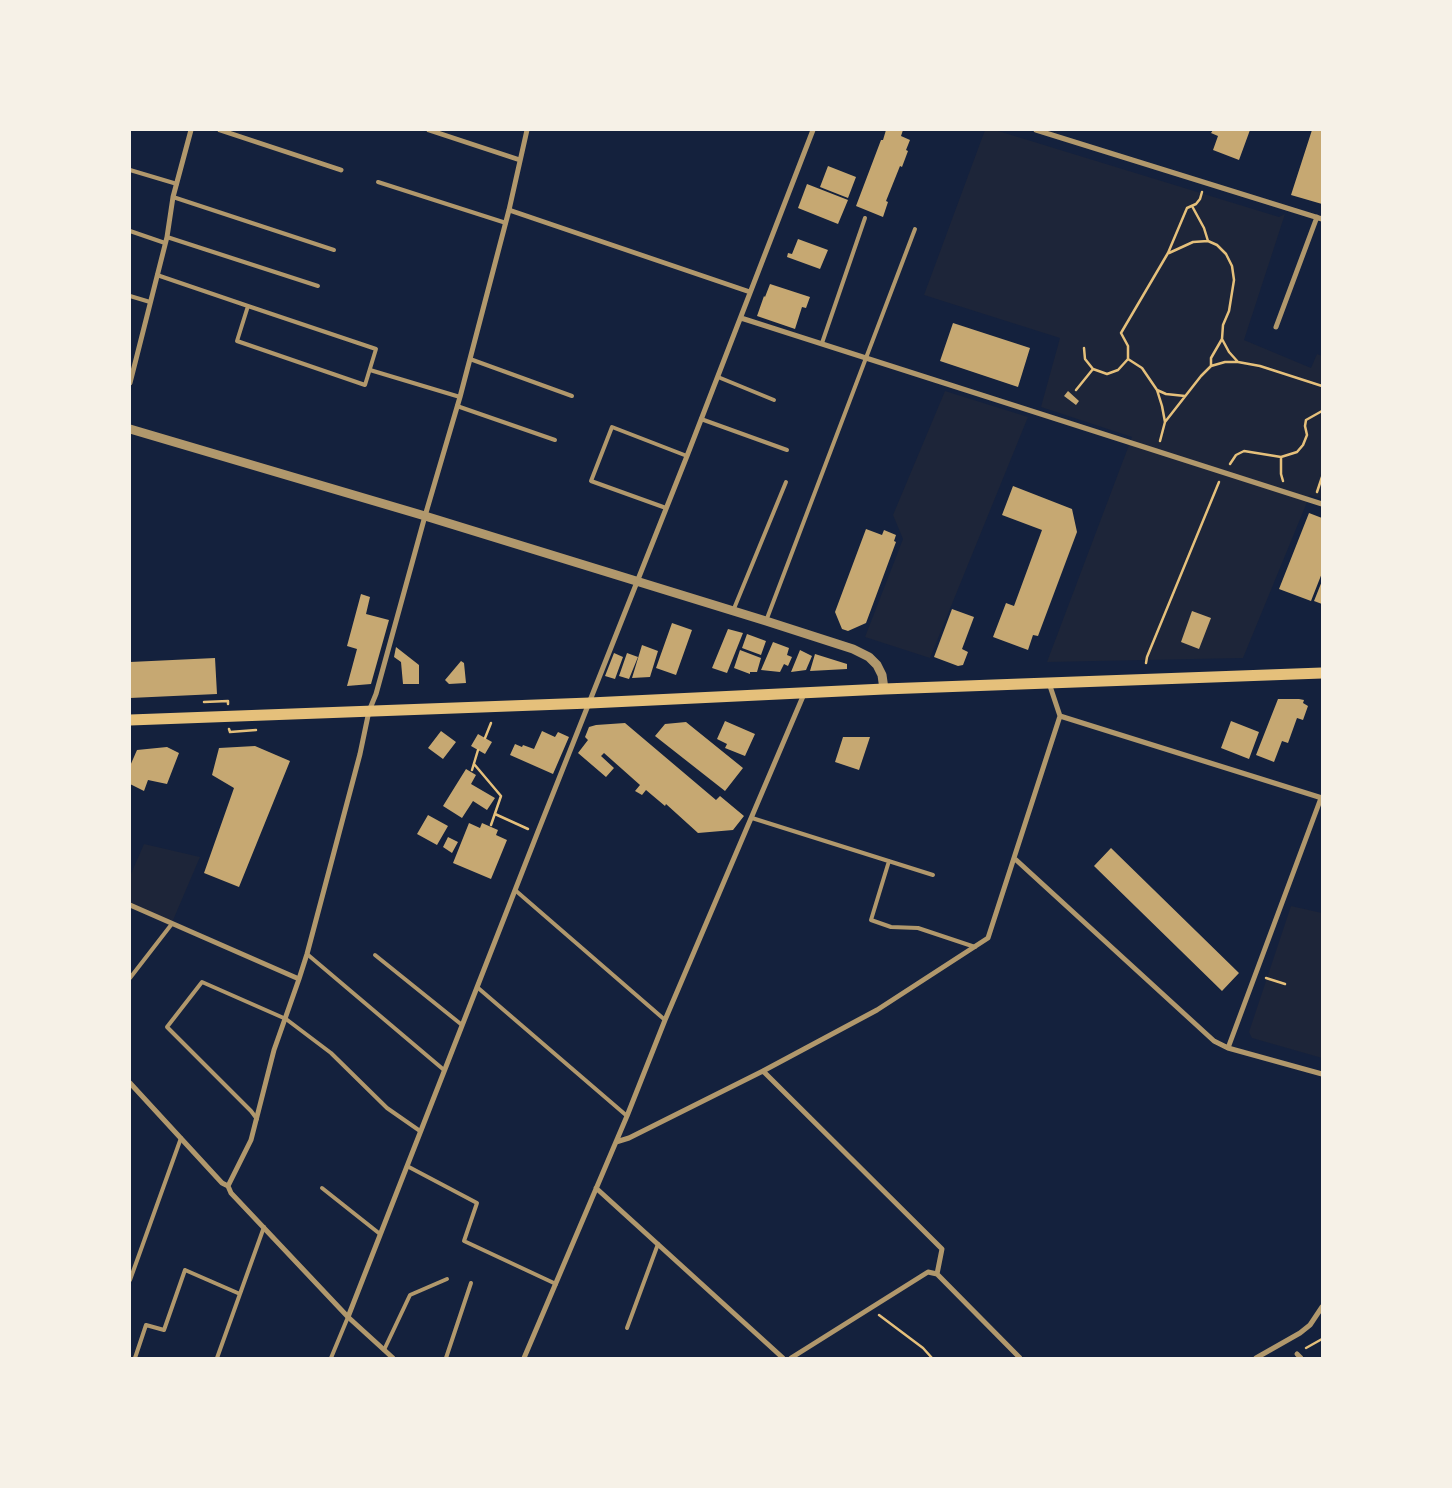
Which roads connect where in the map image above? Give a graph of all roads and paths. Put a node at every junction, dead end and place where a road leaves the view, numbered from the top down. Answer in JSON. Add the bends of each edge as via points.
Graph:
{"nodes":[{"id":1,"x":191,"y":130,"type":"edge"},
{"id":2,"x":220,"y":130,"type":"edge"},
{"id":3,"x":429,"y":130,"type":"edge"},
{"id":4,"x":528,"y":130,"type":"edge"},
{"id":5,"x":813,"y":130,"type":"edge"},
{"id":6,"x":1036,"y":130,"type":"edge"},
{"id":7,"x":1055,"y":133,"type":"edge"},
{"id":8,"x":520,"y":160,"type":"junction"},
{"id":9,"x":130,"y":170,"type":"edge"},
{"id":10,"x":341,"y":170,"type":"dead end"},
{"id":11,"x":378,"y":182,"type":"dead end"},
{"id":12,"x":1204,"y":182,"type":"junction"},
{"id":13,"x":177,"y":184,"type":"junction"},
{"id":14,"x":173,"y":197,"type":"junction"},
{"id":15,"x":1192,"y":206,"type":"junction"},
{"id":16,"x":509,"y":210,"type":"junction"},
{"id":17,"x":865,"y":218,"type":"dead end"},
{"id":18,"x":1320,"y":218,"type":"edge"},
{"id":19,"x":506,"y":223,"type":"junction"},
{"id":20,"x":915,"y":229,"type":"dead end"},
{"id":21,"x":130,"y":231,"type":"edge"},
{"id":22,"x":167,"y":237,"type":"junction"},
{"id":23,"x":1208,"y":241,"type":"junction"},
{"id":24,"x":165,"y":243,"type":"junction"},
{"id":25,"x":334,"y":250,"type":"dead end"},
{"id":26,"x":1168,"y":253,"type":"junction"},
{"id":27,"x":157,"y":275,"type":"junction"},
{"id":28,"x":318,"y":286,"type":"dead end"},
{"id":29,"x":750,"y":292,"type":"junction"},
{"id":30,"x":130,"y":296,"type":"edge"},
{"id":31,"x":150,"y":302,"type":"junction"},
{"id":32,"x":248,"y":306,"type":"junction"},
{"id":33,"x":741,"y":318,"type":"junction"},
{"id":34,"x":1276,"y":328,"type":"dead end"},
{"id":35,"x":1222,"y":339,"type":"junction"},
{"id":36,"x":822,"y":344,"type":"junction"},
{"id":37,"x":1084,"y":348,"type":"dead end"},
{"id":38,"x":866,"y":357,"type":"junction"},
{"id":39,"x":470,"y":359,"type":"junction"},
{"id":40,"x":1128,"y":359,"type":"junction"},
{"id":41,"x":1238,"y":362,"type":"junction"},
{"id":42,"x":1211,"y":366,"type":"junction"},
{"id":43,"x":1093,"y":369,"type":"junction"},
{"id":44,"x":370,"y":370,"type":"junction"},
{"id":45,"x":718,"y":377,"type":"junction"},
{"id":46,"x":130,"y":383,"type":"edge"},
{"id":47,"x":1322,"y":386,"type":"edge"},
{"id":48,"x":1076,"y":390,"type":"dead end"},
{"id":49,"x":1157,"y":390,"type":"junction"},
{"id":50,"x":572,"y":396,"type":"dead end"},
{"id":51,"x":1185,"y":396,"type":"junction"},
{"id":52,"x":460,"y":397,"type":"junction"},
{"id":53,"x":774,"y":400,"type":"dead end"},
{"id":54,"x":457,"y":406,"type":"junction"},
{"id":55,"x":1322,"y":411,"type":"edge"},
{"id":56,"x":701,"y":419,"type":"junction"},
{"id":57,"x":1165,"y":422,"type":"junction"},
{"id":58,"x":130,"y":429,"type":"edge"},
{"id":59,"x":554,"y":440,"type":"dead end"},
{"id":60,"x":1159,"y":442,"type":"dead end"},
{"id":61,"x":787,"y":450,"type":"dead end"},
{"id":62,"x":687,"y":456,"type":"junction"},
{"id":63,"x":1281,"y":457,"type":"junction"},
{"id":64,"x":1229,"y":465,"type":"dead end"},
{"id":65,"x":1322,"y":477,"type":"edge"},
{"id":66,"x":1219,"y":480,"type":"dead end"},
{"id":67,"x":786,"y":482,"type":"dead end"},
{"id":68,"x":1283,"y":482,"type":"dead end"},
{"id":69,"x":1316,"y":493,"type":"dead end"},
{"id":70,"x":1322,"y":504,"type":"edge"},
{"id":71,"x":666,"y":508,"type":"junction"},
{"id":72,"x":424,"y":516,"type":"junction"},
{"id":73,"x":636,"y":582,"type":"junction"},
{"id":74,"x":733,"y":611,"type":"junction"},
{"id":75,"x":766,"y":620,"type":"junction"},
{"id":76,"x":1146,"y":664,"type":"dead end"},
{"id":77,"x":1322,"y":673,"type":"edge"},
{"id":78,"x":1048,"y":683,"type":"junction"},
{"id":79,"x":884,"y":689,"type":"junction"},
{"id":80,"x":805,"y":693,"type":"junction"},
{"id":81,"x":228,"y":701,"type":"dead end"},
{"id":82,"x":590,"y":702,"type":"junction"},
{"id":83,"x":198,"y":703,"type":"dead end"},
{"id":84,"x":369,"y":711,"type":"junction"},
{"id":85,"x":1060,"y":716,"type":"junction"},
{"id":86,"x":130,"y":720,"type":"edge"},
{"id":87,"x":491,"y":723,"type":"dead end"},
{"id":88,"x":256,"y":730,"type":"dead end"},
{"id":89,"x":230,"y":732,"type":"dead end"},
{"id":90,"x":485,"y":738,"type":"dead end"},
{"id":91,"x":478,"y":750,"type":"dead end"},
{"id":92,"x":474,"y":764,"type":"junction"},
{"id":93,"x":472,"y":770,"type":"dead end"},
{"id":94,"x":1322,"y":798,"type":"edge"},
{"id":95,"x":495,"y":814,"type":"junction"},
{"id":96,"x":752,"y":818,"type":"junction"},
{"id":97,"x":491,"y":825,"type":"dead end"},
{"id":98,"x":537,"y":834,"type":"junction"},
{"id":99,"x":1014,"y":858,"type":"junction"},
{"id":100,"x":889,"y":861,"type":"junction"},
{"id":101,"x":934,"y":875,"type":"dead end"},
{"id":102,"x":515,"y":890,"type":"junction"},
{"id":103,"x":130,"y":905,"type":"edge"},
{"id":104,"x":171,"y":924,"type":"junction"},
{"id":105,"x":974,"y":947,"type":"junction"},
{"id":106,"x":307,"y":954,"type":"junction"},
{"id":107,"x":376,"y":955,"type":"dead end"},
{"id":108,"x":130,"y":978,"type":"edge"},
{"id":109,"x":1266,"y":978,"type":"dead end"},
{"id":110,"x":300,"y":979,"type":"junction"},
{"id":111,"x":1285,"y":984,"type":"dead end"},
{"id":112,"x":477,"y":987,"type":"junction"},
{"id":113,"x":286,"y":1019,"type":"junction"},
{"id":114,"x":665,"y":1020,"type":"junction"},
{"id":115,"x":462,"y":1025,"type":"junction"},
{"id":116,"x":1228,"y":1048,"type":"junction"},
{"id":117,"x":444,"y":1070,"type":"junction"},
{"id":118,"x":763,"y":1071,"type":"junction"},
{"id":119,"x":1322,"y":1074,"type":"edge"},
{"id":120,"x":130,"y":1083,"type":"edge"},
{"id":121,"x":627,"y":1116,"type":"junction"},
{"id":122,"x":258,"y":1119,"type":"junction"},
{"id":123,"x":420,"y":1131,"type":"junction"},
{"id":124,"x":181,"y":1138,"type":"junction"},
{"id":125,"x":616,"y":1142,"type":"junction"},
{"id":126,"x":407,"y":1166,"type":"junction"},
{"id":127,"x":228,"y":1186,"type":"junction"},
{"id":128,"x":322,"y":1188,"type":"dead end"},
{"id":129,"x":596,"y":1188,"type":"junction"},
{"id":130,"x":264,"y":1227,"type":"junction"},
{"id":131,"x":380,"y":1234,"type":"junction"},
{"id":132,"x":658,"y":1244,"type":"junction"},
{"id":133,"x":937,"y":1274,"type":"junction"},
{"id":134,"x":447,"y":1279,"type":"dead end"},
{"id":135,"x":130,"y":1280,"type":"edge"},
{"id":136,"x":471,"y":1283,"type":"dead end"},
{"id":137,"x":556,"y":1284,"type":"junction"},
{"id":138,"x":240,"y":1294,"type":"junction"},
{"id":139,"x":873,"y":1306,"type":"junction"},
{"id":140,"x":1322,"y":1306,"type":"edge"},
{"id":141,"x":348,"y":1317,"type":"junction"},
{"id":142,"x":627,"y":1328,"type":"dead end"},
{"id":143,"x":384,"y":1350,"type":"junction"},
{"id":144,"x":135,"y":1358,"type":"edge"},
{"id":145,"x":217,"y":1358,"type":"edge"},
{"id":146,"x":331,"y":1358,"type":"edge"},
{"id":147,"x":393,"y":1358,"type":"edge"},
{"id":148,"x":446,"y":1358,"type":"edge"},
{"id":149,"x":524,"y":1358,"type":"edge"},
{"id":150,"x":783,"y":1358,"type":"edge"},
{"id":151,"x":791,"y":1358,"type":"edge"},
{"id":152,"x":932,"y":1358,"type":"edge"},
{"id":153,"x":1020,"y":1358,"type":"edge"},
{"id":154,"x":1256,"y":1358,"type":"edge"}],
"edges":[{"from":1,"to":13,"type":"street"},
{"from":2,"to":10,"type":"street"},
{"from":3,"to":8,"type":"street"},
{"from":4,"to":8,"type":"street"},
{"from":5,"to":29,"type":"street"},
{"from":6,"to":7,"type":"street"},
{"from":7,"to":12,"type":"street"},
{"from":8,"to":16,"type":"street"},
{"from":9,"to":13,"type":"lane"},
{"from":11,"to":19,"type":"lane"},
{"from":12,"to":15,"type":"path","via":[[1200,199]]},
{"from":12,"to":18,"type":"street"},
{"from":13,"to":14,"type":"street"},
{"from":14,"to":22,"type":"street"},
{"from":14,"to":25,"type":"lane"},
{"from":15,"to":23,"type":"path"},
{"from":15,"to":26,"type":"path","via":[[1186,208]]},
{"from":16,"to":19,"type":"street"},
{"from":16,"to":29,"type":"street"},
{"from":17,"to":36,"type":"lane"},
{"from":18,"to":34,"type":"street"},
{"from":19,"to":39,"type":"street"},
{"from":20,"to":38,"type":"lane"},
{"from":21,"to":24,"type":"lane"},
{"from":22,"to":24,"type":"street"},
{"from":22,"to":28,"type":"lane"},
{"from":23,"to":26,"type":"path","via":[[1193,242]]},
{"from":23,"to":35,"type":"path","via":[[1226,254],[1234,280]]},
{"from":24,"to":27,"type":"street"},
{"from":26,"to":40,"type":"path","via":[[1121,333],[1128,346]]},
{"from":27,"to":31,"type":"street"},
{"from":27,"to":32,"type":"lane"},
{"from":29,"to":33,"type":"street"},
{"from":30,"to":31,"type":"lane"},
{"from":31,"to":46,"type":"street"},
{"from":32,"to":44,"type":"lane","via":[[376,349]]},
{"from":32,"to":44,"type":"lane","via":[[237,341],[364,385]]},
{"from":33,"to":36,"type":"street"},
{"from":33,"to":45,"type":"street"},
{"from":35,"to":41,"type":"path"},
{"from":35,"to":42,"type":"path","via":[[1211,358]]},
{"from":36,"to":38,"type":"street"},
{"from":37,"to":43,"type":"path","via":[[1085,359]]},
{"from":38,"to":70,"type":"street"},
{"from":38,"to":75,"type":"lane"},
{"from":39,"to":50,"type":"lane"},
{"from":39,"to":52,"type":"street"},
{"from":40,"to":43,"type":"path","via":[[1118,370],[1107,374]]},
{"from":40,"to":49,"type":"path","via":[[1142,368]]},
{"from":41,"to":42,"type":"path"},
{"from":41,"to":47,"type":"path"},
{"from":42,"to":51,"type":"path"},
{"from":43,"to":48,"type":"path"},
{"from":44,"to":52,"type":"lane"},
{"from":45,"to":53,"type":"lane"},
{"from":45,"to":56,"type":"street"},
{"from":49,"to":51,"type":"path"},
{"from":49,"to":57,"type":"path"},
{"from":51,"to":57,"type":"path"},
{"from":52,"to":54,"type":"street"},
{"from":54,"to":59,"type":"lane"},
{"from":54,"to":72,"type":"street"},
{"from":55,"to":63,"type":"path","via":[[1306,420],[1307,435],[1297,452]]},
{"from":56,"to":61,"type":"lane"},
{"from":56,"to":62,"type":"street"},
{"from":57,"to":60,"type":"path"},
{"from":58,"to":72,"type":"street"},
{"from":62,"to":71,"type":"street"},
{"from":62,"to":71,"type":"lane","via":[[612,427],[591,481]]},
{"from":63,"to":64,"type":"path","via":[[1244,451],[1236,455]]},
{"from":63,"to":68,"type":"path"},
{"from":65,"to":69,"type":"path"},
{"from":66,"to":76,"type":"path","via":[[1146,657]]},
{"from":67,"to":74,"type":"lane"},
{"from":71,"to":73,"type":"street"},
{"from":72,"to":73,"type":"street"},
{"from":72,"to":84,"type":"street","via":[[379,685]]},
{"from":73,"to":74,"type":"street"},
{"from":73,"to":82,"type":"street"},
{"from":74,"to":75,"type":"street"},
{"from":75,"to":79,"type":"street","via":[[869,657],[881,672]]},
{"from":77,"to":78,"type":"main road"},
{"from":78,"to":79,"type":"main road"},
{"from":78,"to":85,"type":"street"},
{"from":79,"to":80,"type":"main road"},
{"from":80,"to":82,"type":"main road"},
{"from":80,"to":96,"type":"street"},
{"from":81,"to":83,"type":"path"},
{"from":82,"to":84,"type":"main road"},
{"from":82,"to":98,"type":"street"},
{"from":84,"to":86,"type":"main road"},
{"from":84,"to":106,"type":"street"},
{"from":85,"to":94,"type":"street"},
{"from":85,"to":99,"type":"street"},
{"from":87,"to":90,"type":"path"},
{"from":88,"to":89,"type":"path"},
{"from":91,"to":92,"type":"path"},
{"from":92,"to":93,"type":"path"},
{"from":92,"to":95,"type":"path","via":[[500,796]]},
{"from":94,"to":116,"type":"street"},
{"from":95,"to":97,"type":"path"},
{"from":95,"to":98,"type":"path"},
{"from":96,"to":100,"type":"lane"},
{"from":96,"to":114,"type":"street"},
{"from":98,"to":102,"type":"street"},
{"from":99,"to":105,"type":"street","via":[[988,938]]},
{"from":99,"to":116,"type":"street","via":[[1214,1041]]},
{"from":100,"to":101,"type":"lane"},
{"from":100,"to":105,"type":"lane","via":[[870,920],[891,927],[918,928]]},
{"from":102,"to":112,"type":"street"},
{"from":102,"to":114,"type":"lane"},
{"from":103,"to":104,"type":"street"},
{"from":104,"to":108,"type":"lane"},
{"from":104,"to":110,"type":"street"},
{"from":105,"to":118,"type":"street","via":[[877,1010]]},
{"from":106,"to":110,"type":"street"},
{"from":106,"to":117,"type":"lane"},
{"from":107,"to":115,"type":"lane"},
{"from":109,"to":111,"type":"path"},
{"from":110,"to":113,"type":"street"},
{"from":112,"to":115,"type":"street"},
{"from":112,"to":121,"type":"lane"},
{"from":113,"to":122,"type":"street","via":[[274,1050]]},
{"from":113,"to":122,"type":"lane","via":[[202,982],[167,1027]]},
{"from":113,"to":123,"type":"lane","via":[[331,1054],[387,1108]]},
{"from":114,"to":121,"type":"street"},
{"from":115,"to":117,"type":"street"},
{"from":116,"to":119,"type":"street"},
{"from":117,"to":123,"type":"street"},
{"from":118,"to":125,"type":"street"},
{"from":118,"to":133,"type":"street","via":[[942,1249]]},
{"from":120,"to":124,"type":"street"},
{"from":121,"to":125,"type":"street"},
{"from":122,"to":127,"type":"street"},
{"from":123,"to":126,"type":"street"},
{"from":124,"to":127,"type":"street","via":[[222,1184]]},
{"from":124,"to":135,"type":"lane"},
{"from":125,"to":129,"type":"street"},
{"from":126,"to":131,"type":"street"},
{"from":126,"to":137,"type":"lane","via":[[476,1203],[464,1241]]},
{"from":127,"to":130,"type":"street"},
{"from":128,"to":131,"type":"lane"},
{"from":129,"to":132,"type":"street"},
{"from":129,"to":137,"type":"street"},
{"from":130,"to":138,"type":"lane"},
{"from":130,"to":141,"type":"street"},
{"from":131,"to":141,"type":"street"},
{"from":132,"to":142,"type":"lane"},
{"from":132,"to":150,"type":"street"},
{"from":133,"to":139,"type":"street","via":[[928,1272]]},
{"from":133,"to":153,"type":"street"},
{"from":134,"to":143,"type":"lane","via":[[410,1295]]},
{"from":136,"to":148,"type":"lane"},
{"from":137,"to":149,"type":"street"},
{"from":138,"to":144,"type":"lane","via":[[185,1270],[164,1330],[146,1325]]},
{"from":138,"to":145,"type":"lane"},
{"from":139,"to":151,"type":"street"},
{"from":139,"to":152,"type":"path","via":[[878,1314]]},
{"from":140,"to":154,"type":"street","via":[[1310,1325],[1300,1333]]},
{"from":141,"to":143,"type":"street"},
{"from":141,"to":146,"type":"lane"},
{"from":143,"to":147,"type":"street"}]}
